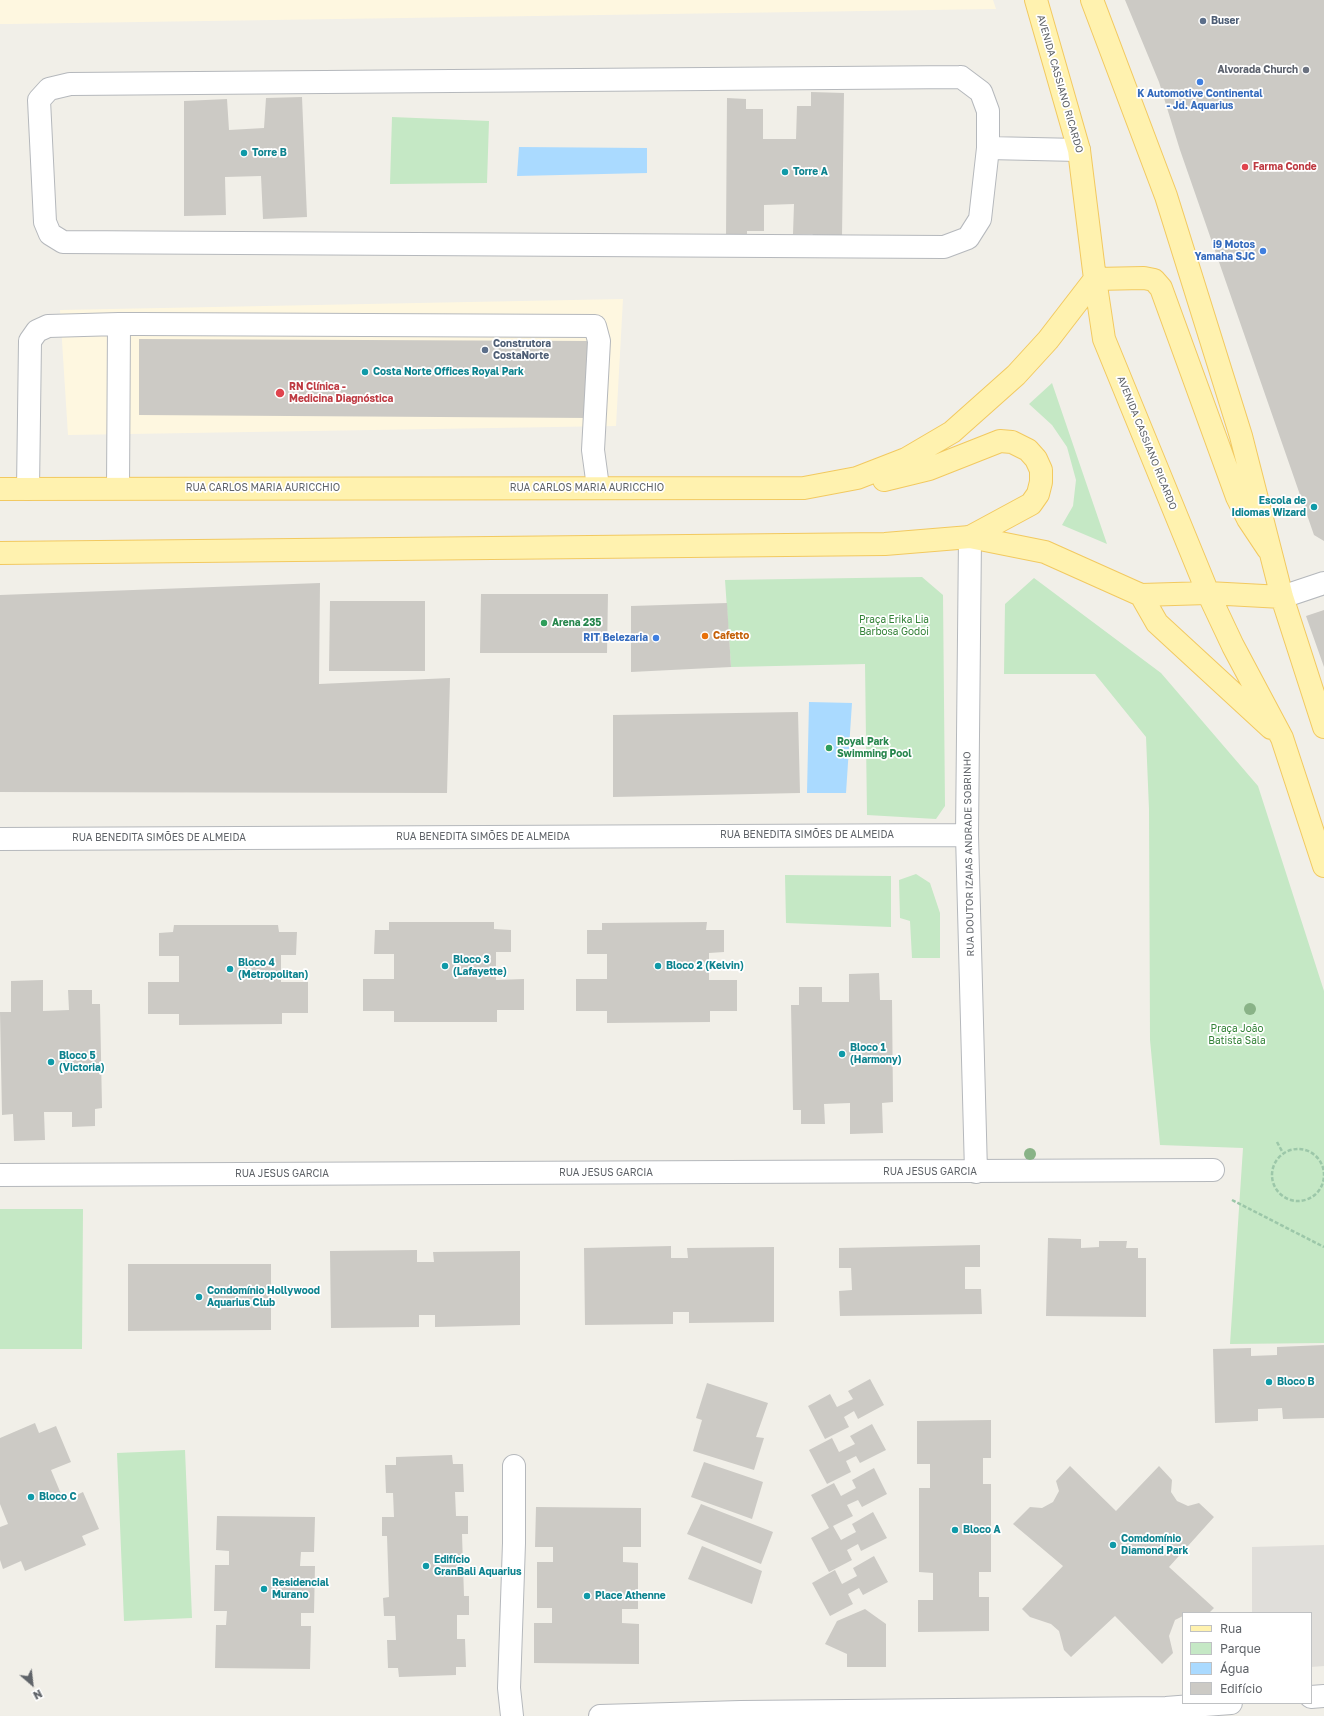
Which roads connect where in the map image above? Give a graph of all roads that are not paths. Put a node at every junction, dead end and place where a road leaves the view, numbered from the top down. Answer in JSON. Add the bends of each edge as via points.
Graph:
{"nodes":[{"id":1,"x":1036,"y":0,"type":"edge"},
{"id":2,"x":1092,"y":0,"type":"edge"},
{"id":3,"x":988,"y":148,"type":"junction"},
{"id":4,"x":1079,"y":150,"type":"junction"},
{"id":5,"x":1095,"y":279,"type":"junction"},
{"id":6,"x":119,"y":324,"type":"junction"},
{"id":7,"x":118,"y":488,"type":"junction"},
{"id":8,"x":598,"y":488,"type":"junction"},
{"id":9,"x":804,"y":488,"type":"junction"},
{"id":10,"x":0,"y":489,"type":"edge"},
{"id":11,"x":28,"y":489,"type":"junction"},
{"id":12,"x":970,"y":537,"type":"junction"},
{"id":13,"x":1268,"y":549,"type":"junction"},
{"id":14,"x":0,"y":553,"type":"edge"},
{"id":15,"x":1324,"y":583,"type":"edge"},
{"id":16,"x":1208,"y":593,"type":"junction"},
{"id":17,"x":1141,"y":596,"type":"junction"},
{"id":18,"x":1282,"y":597,"type":"junction"},
{"id":19,"x":1324,"y":727,"type":"edge"},
{"id":20,"x":1282,"y":738,"type":"junction"},
{"id":21,"x":967,"y":835,"type":"junction"},
{"id":22,"x":0,"y":839,"type":"edge"},
{"id":23,"x":1324,"y":866,"type":"edge"},
{"id":24,"x":1213,"y":1170,"type":"dead end"},
{"id":25,"x":976,"y":1172,"type":"junction"},
{"id":26,"x":0,"y":1175,"type":"edge"},
{"id":27,"x":514,"y":1466,"type":"dead end"},
{"id":28,"x":1324,"y":1696,"type":"edge"},
{"id":29,"x":1312,"y":1697,"type":"edge"},
{"id":30,"x":1224,"y":1704,"type":"edge"},
{"id":31,"x":1167,"y":1712,"type":"edge"},
{"id":32,"x":741,"y":1714,"type":"edge"},
{"id":33,"x":512,"y":1716,"type":"edge"},
{"id":34,"x":600,"y":1716,"type":"edge"}],
"edges":[{"from":1,"to":4,"type":"main road","name":"AVENIDA CASSIANO RICARDO"},
{"from":2,"to":13,"type":"main road","via":[[1168,204],[1241,436]]},
{"from":3,"to":3,"type":"street","via":[[980,219],[968,238],[944,246],[63,242],[50,234],[44,222],[40,100],[49,90],[70,84],[961,77],[981,92],[988,111]]},
{"from":3,"to":4,"type":"street"},
{"from":4,"to":5,"type":"main road","name":"AVENIDA CASSIANO RICARDO"},
{"from":5,"to":9,"type":"main road","name":"RUA CARLOS MARIA AURICCHIO","via":[[1027,363],[952,432],[906,459],[857,478]]},
{"from":5,"to":13,"type":"main road","via":[[1150,278],[1161,288],[1237,497]]},
{"from":5,"to":16,"type":"main road","name":"AVENIDA CASSIANO RICARDO","via":[[1104,338]]},
{"from":6,"to":7,"type":"street"},
{"from":6,"to":8,"type":"street","via":[[595,326],[599,342],[593,450]]},
{"from":6,"to":11,"type":"street","via":[[48,326],[37,331],[30,341]]},
{"from":7,"to":8,"type":"main road","name":"RUA CARLOS MARIA AURICCHIO"},
{"from":7,"to":11,"type":"main road","name":"RUA CARLOS MARIA AURICCHIO"},
{"from":8,"to":9,"type":"main road","name":"RUA CARLOS MARIA AURICCHIO"},
{"from":9,"to":12,"type":"main road","via":[[867,484],[929,469],[1000,441],[1012,442],[1028,450],[1041,470],[1042,482],[1038,494],[1031,504]]},
{"from":10,"to":11,"type":"main road","name":"RUA CARLOS MARIA AURICCHIO"},
{"from":12,"to":14,"type":"main road","via":[[885,544]]},
{"from":12,"to":17,"type":"main road","via":[[1045,552]]},
{"from":12,"to":21,"type":"street","name":"RUA DOUTOR IZAIAS ANDRADE SOBRINHO"},
{"from":13,"to":18,"type":"main road"},
{"from":15,"to":18,"type":"street"},
{"from":16,"to":17,"type":"main road"},
{"from":16,"to":18,"type":"main road"},
{"from":16,"to":20,"type":"main road","name":"AVENIDA CASSIANO RICARDO"},
{"from":17,"to":20,"type":"main road","via":[[1157,623]]},
{"from":18,"to":19,"type":"main road"},
{"from":20,"to":23,"type":"main road","name":"AVENIDA CASSIANO RICARDO"},
{"from":21,"to":22,"type":"street","name":"RUA BENEDITA SIMÕES DE ALMEIDA"},
{"from":21,"to":25,"type":"street","name":"RUA DOUTOR IZAIAS ANDRADE SOBRINHO"},
{"from":24,"to":25,"type":"street","name":"RUA JESUS GARCIA"},
{"from":25,"to":26,"type":"street","name":"RUA JESUS GARCIA"},
{"from":27,"to":33,"type":"street","via":[[509,1688]]},
{"from":28,"to":29,"type":"street"},
{"from":30,"to":31,"type":"street"},
{"from":31,"to":32,"type":"street"},
{"from":32,"to":34,"type":"street"}]}
